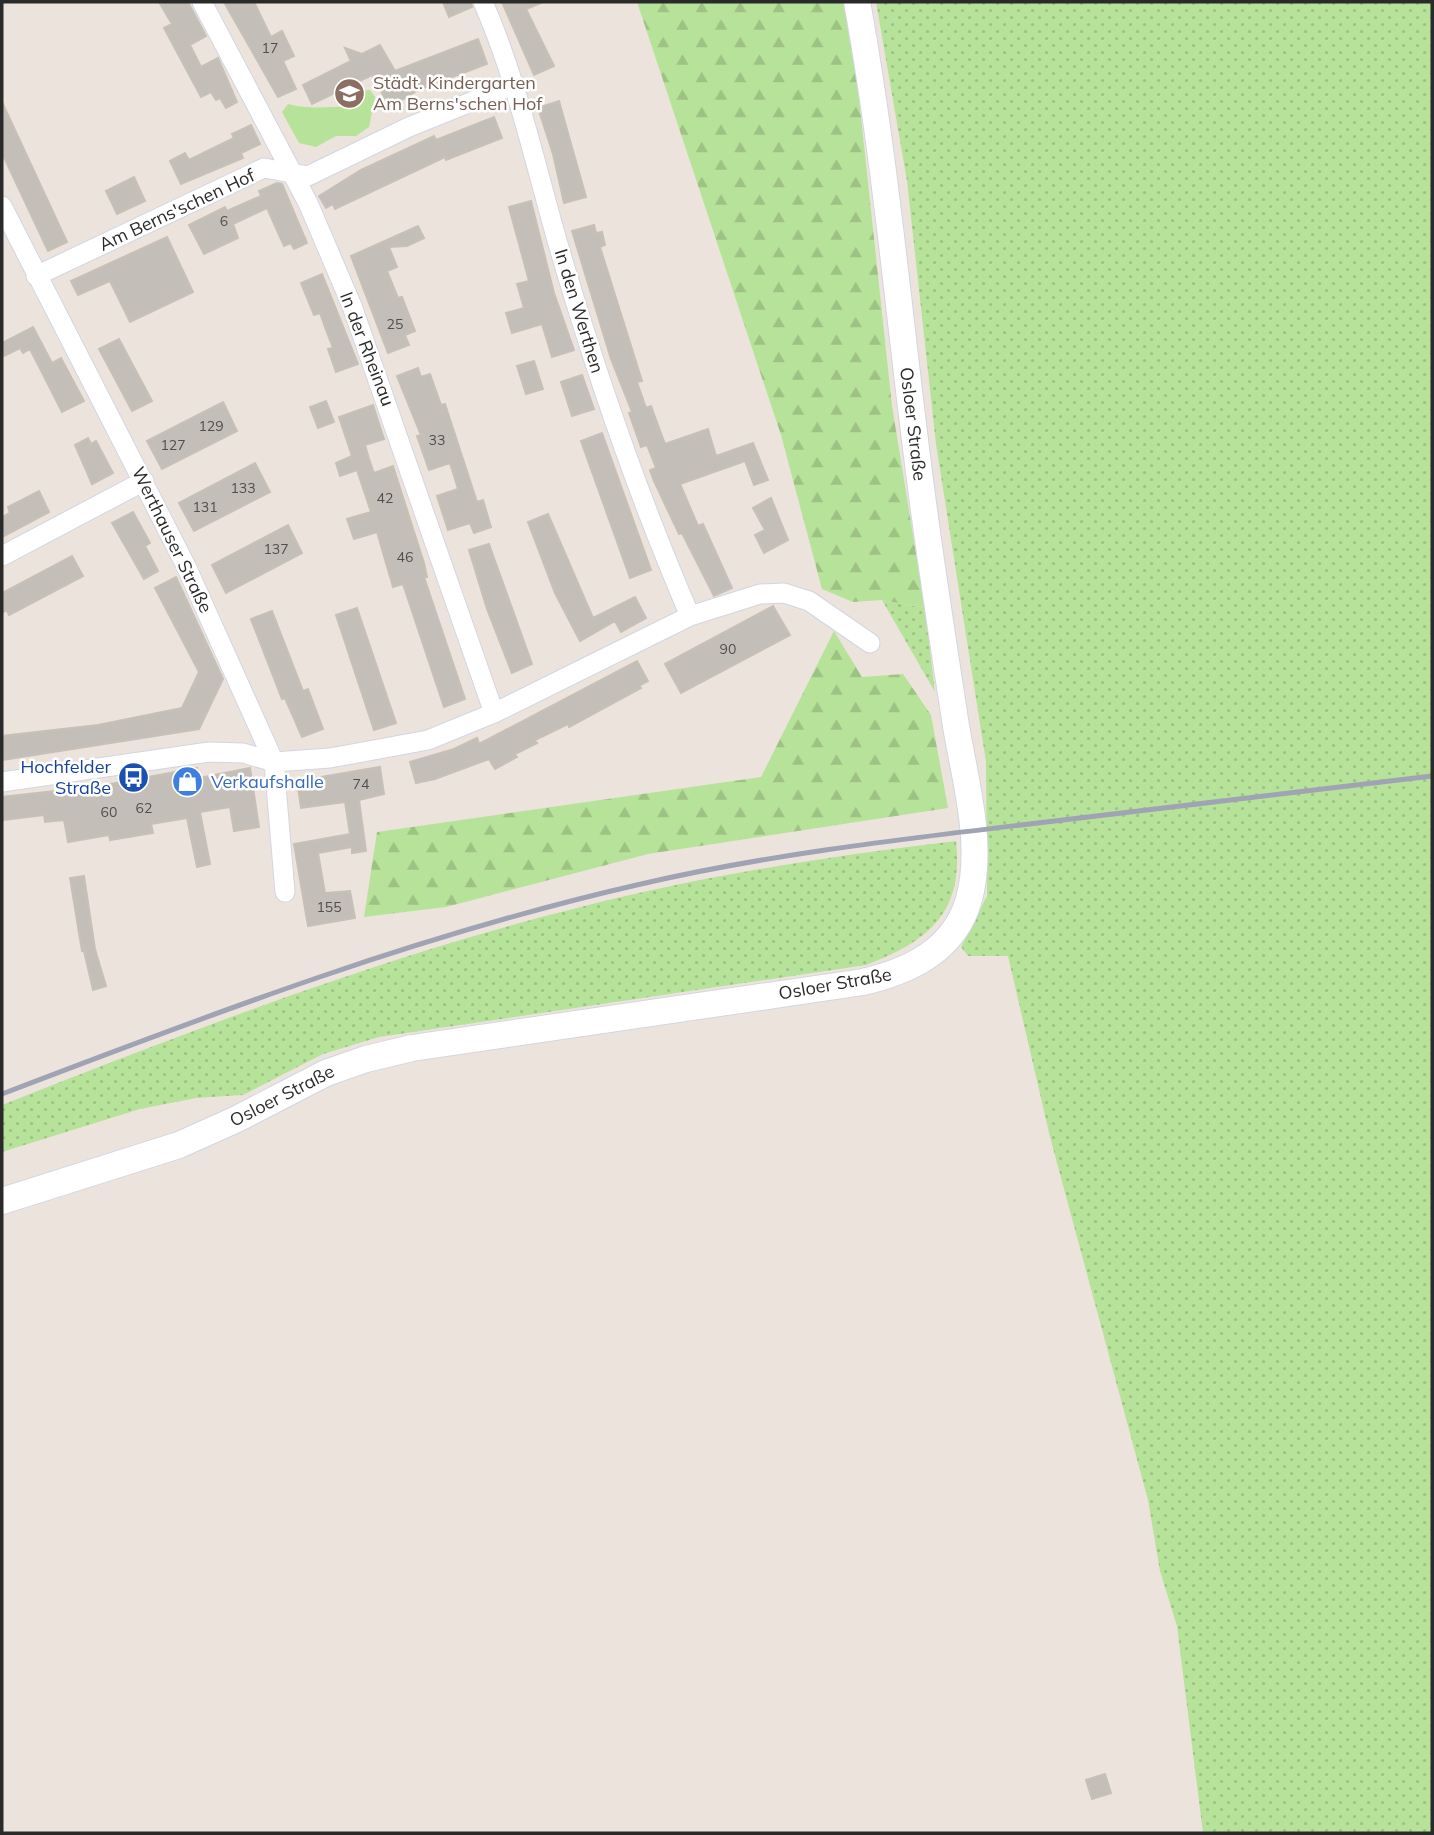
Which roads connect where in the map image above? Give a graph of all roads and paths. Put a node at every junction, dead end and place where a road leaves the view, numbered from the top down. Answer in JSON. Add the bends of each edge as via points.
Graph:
{"nodes":[{"id":1,"x":202,"y":2,"type":"edge"},
{"id":2,"x":483,"y":2,"type":"edge"},
{"id":3,"x":857,"y":2,"type":"edge"},
{"id":4,"x":513,"y":85,"type":"junction"},
{"id":5,"x":289,"y":171,"type":"junction"},
{"id":6,"x":2,"y":206,"type":"edge"},
{"id":7,"x":36,"y":276,"type":"junction"},
{"id":8,"x":144,"y":481,"type":"junction"},
{"id":9,"x":2,"y":556,"type":"edge"},
{"id":10,"x":690,"y":616,"type":"junction"},
{"id":11,"x":870,"y":643,"type":"dead end"},
{"id":12,"x":494,"y":713,"type":"junction"},
{"id":13,"x":274,"y":762,"type":"junction"},
{"id":14,"x":2,"y":782,"type":"edge"},
{"id":15,"x":285,"y":892,"type":"dead end"},
{"id":16,"x":2,"y":1201,"type":"edge"}],
"edges":[{"from":1,"to":5,"type":"street","name":"In der Rheinau"},
{"from":2,"to":4,"type":"street","name":"In den Werthen"},
{"from":3,"to":16,"type":"main road","name":"Osloer Straße","via":[[873,89],[923,505],[972,829],[974,871],[962,918],[953,932],[929,957],[884,977],[412,1048],[349,1064],[163,1150]]},
{"from":4,"to":5,"type":"street","name":"Am Berns'schen Hof","via":[[409,127],[308,176]]},
{"from":4,"to":10,"type":"street","name":"In den Werthen","via":[[619,438]]},
{"from":5,"to":7,"type":"street","name":"Am Berns'schen Hof","via":[[264,168]]},
{"from":5,"to":12,"type":"street","name":"In der Rheinau","via":[[308,203],[352,306]]},
{"from":6,"to":7,"type":"street","name":"Werthauser Straße"},
{"from":7,"to":8,"type":"street","name":"Werthauser Straße"},
{"from":8,"to":9,"type":"street"},
{"from":8,"to":13,"type":"street","name":"Werthauser Straße"},
{"from":10,"to":11,"type":"street","via":[[760,594],[784,593],[809,601]]},
{"from":10,"to":12,"type":"street"},
{"from":12,"to":13,"type":"street","via":[[428,740],[330,758]]},
{"from":13,"to":14,"type":"street","via":[[243,753],[209,752]]},
{"from":13,"to":15,"type":"street","name":"Werthauser Straße"}]}
